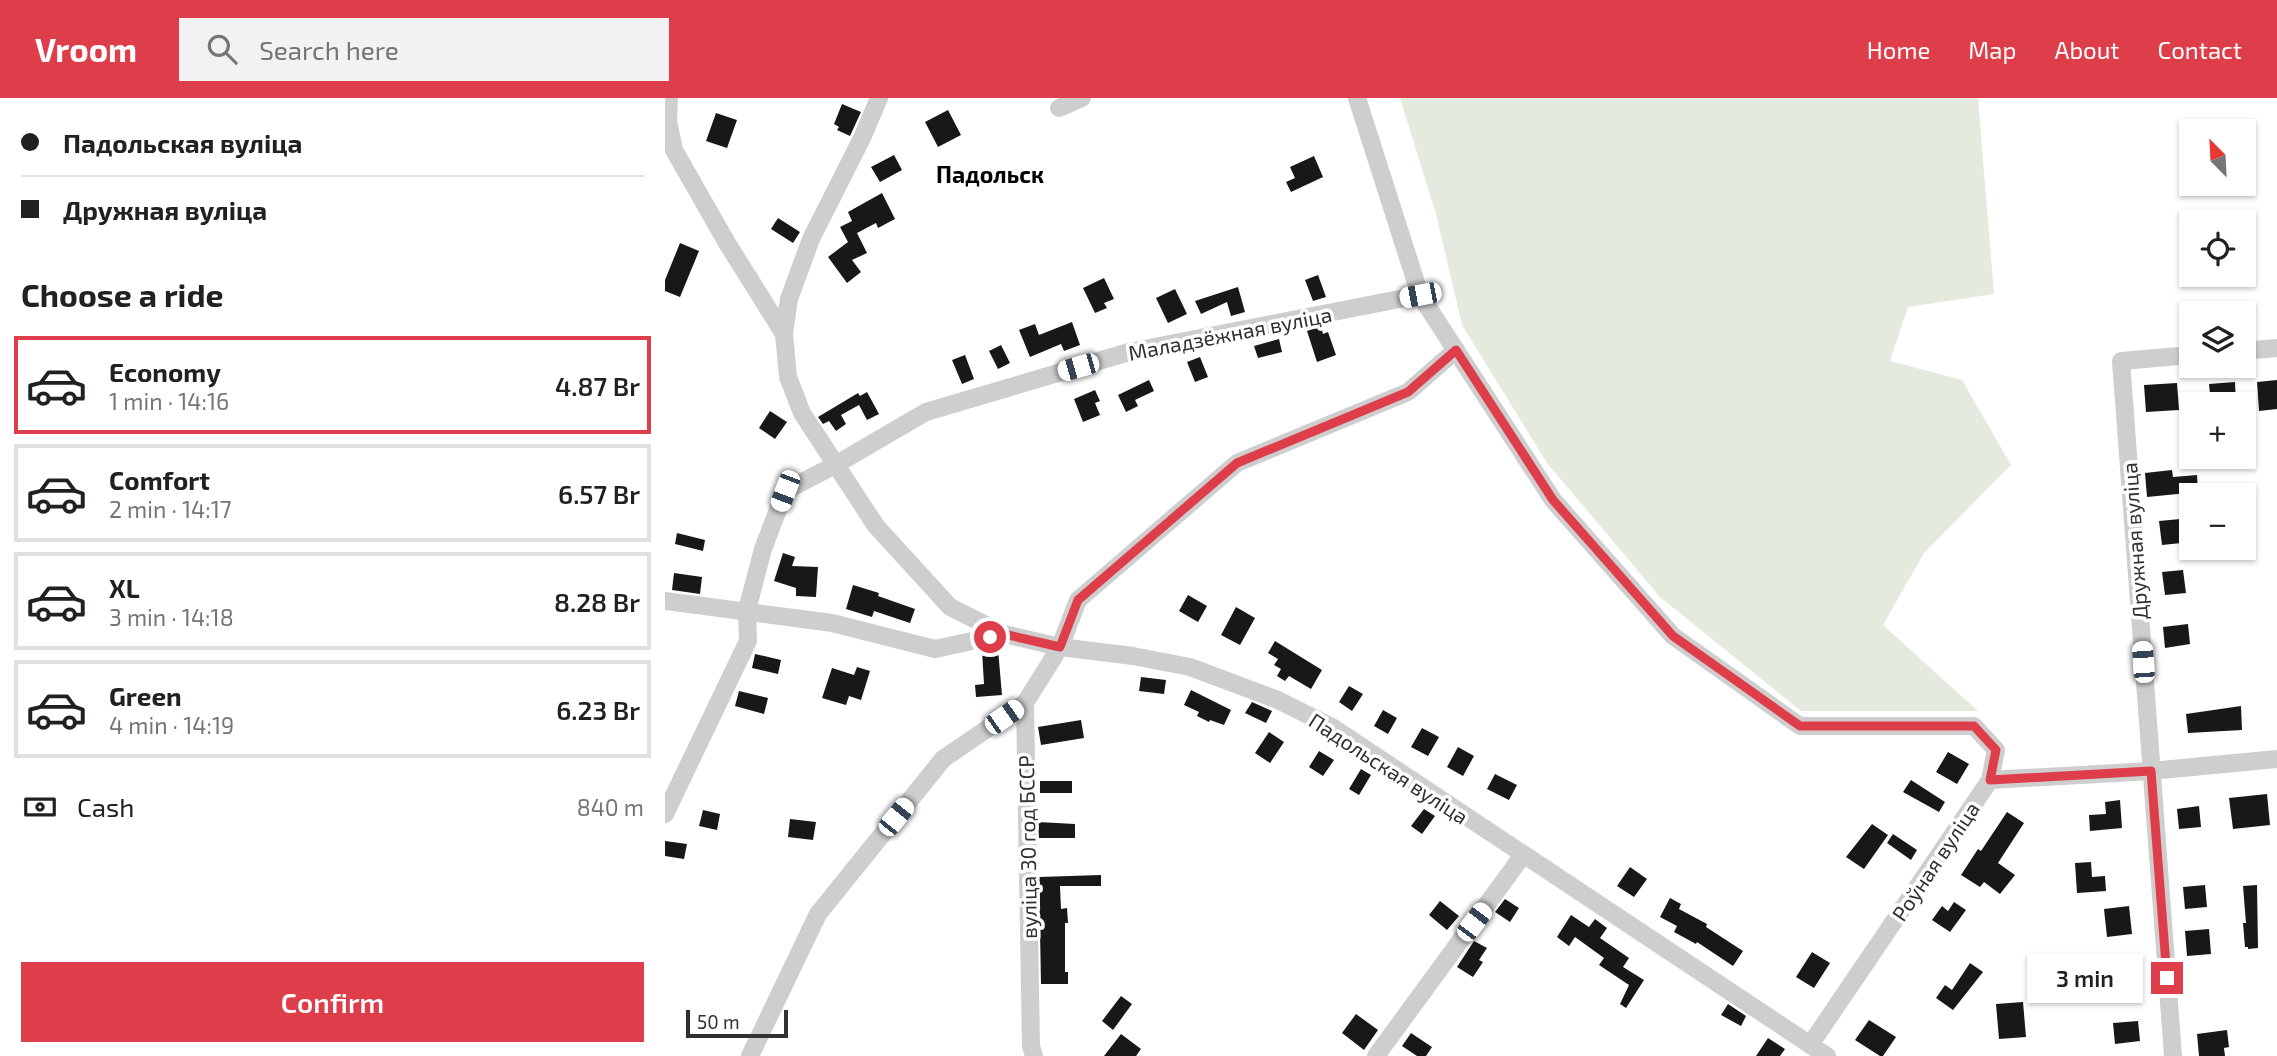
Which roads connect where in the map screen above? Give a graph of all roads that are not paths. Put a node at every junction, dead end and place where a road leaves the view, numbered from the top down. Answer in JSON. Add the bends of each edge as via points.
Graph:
{"nodes":[{"id":1,"x":669,"y":98,"type":"edge"},
{"id":2,"x":879,"y":98,"type":"edge"},
{"id":3,"x":1082,"y":98,"type":"edge"},
{"id":4,"x":1357,"y":98,"type":"edge"},
{"id":5,"x":1059,"y":108,"type":"dead end"},
{"id":6,"x":1420,"y":295,"type":"junction"},
{"id":7,"x":784,"y":334,"type":"junction"},
{"id":8,"x":2277,"y":348,"type":"edge"},
{"id":9,"x":1456,"y":350,"type":"junction"},
{"id":10,"x":2256,"y":350,"type":"edge"},
{"id":11,"x":2179,"y":356,"type":"edge"},
{"id":12,"x":835,"y":465,"type":"junction"},
{"id":13,"x":665,"y":601,"type":"edge"},
{"id":14,"x":747,"y":610,"type":"junction"},
{"id":15,"x":1004,"y":634,"type":"junction"},
{"id":16,"x":1060,"y":647,"type":"junction"},
{"id":17,"x":1025,"y":702,"type":"junction"},
{"id":18,"x":2277,"y":760,"type":"edge"},
{"id":19,"x":2151,"y":771,"type":"junction"},
{"id":20,"x":1990,"y":780,"type":"junction"},
{"id":21,"x":665,"y":814,"type":"edge"},
{"id":22,"x":1523,"y":855,"type":"junction"},
{"id":23,"x":1815,"y":1051,"type":"edge"},
{"id":24,"x":750,"y":1056,"type":"edge"},
{"id":25,"x":1034,"y":1056,"type":"edge"},
{"id":26,"x":1376,"y":1056,"type":"edge"},
{"id":27,"x":2173,"y":1056,"type":"edge"}],
"edges":[{"from":1,"to":7,"type":"street","via":[[674,150]]},
{"from":2,"to":7,"type":"street","via":[[811,239],[789,299]]},
{"from":3,"to":5,"type":"street"},
{"from":4,"to":6,"type":"street"},
{"from":6,"to":9,"type":"street"},
{"from":6,"to":12,"type":"street","name":"Маладзёжная вуліца","via":[[1129,352],[926,412]]},
{"from":7,"to":12,"type":"street","via":[[788,377],[802,412]]},
{"from":8,"to":10,"type":"street"},
{"from":9,"to":16,"type":"street","via":[[1408,392],[1237,463],[1078,600]]},
{"from":9,"to":20,"type":"street","name":"Роўная вуліца","via":[[1553,500],[1673,636],[1800,726],[1974,726],[1996,750]]},
{"from":11,"to":19,"type":"street","name":"Дружная вуліца","via":[[2121,362]]},
{"from":12,"to":14,"type":"street","name":"Маладзёжная вуліца","via":[[785,491],[762,549]]},
{"from":12,"to":15,"type":"street","via":[[876,526],[950,607]]},
{"from":13,"to":14,"type":"street","name":"Падольская вуліца"},
{"from":14,"to":15,"type":"street","name":"Падольская вуліца","via":[[832,622],[935,649]]},
{"from":14,"to":21,"type":"street","name":"Маладзёжная вуліца","via":[[748,641]]},
{"from":15,"to":16,"type":"street","name":"Падольская вуліца"},
{"from":16,"to":17,"type":"street"},
{"from":16,"to":22,"type":"street","name":"Падольская вуліца","via":[[1190,667],[1278,700],[1332,727]]},
{"from":17,"to":24,"type":"street","via":[[943,759],[818,914]]},
{"from":17,"to":25,"type":"street","name":"вуліца 30 год БССР"},
{"from":18,"to":19,"type":"street"},
{"from":19,"to":20,"type":"street"},
{"from":19,"to":27,"type":"street","name":"Дружная вуліца"},
{"from":20,"to":23,"type":"street","name":"Роўная вуліца"},
{"from":22,"to":23,"type":"street","name":"Падольская вуліца"},
{"from":22,"to":26,"type":"street"}]}
